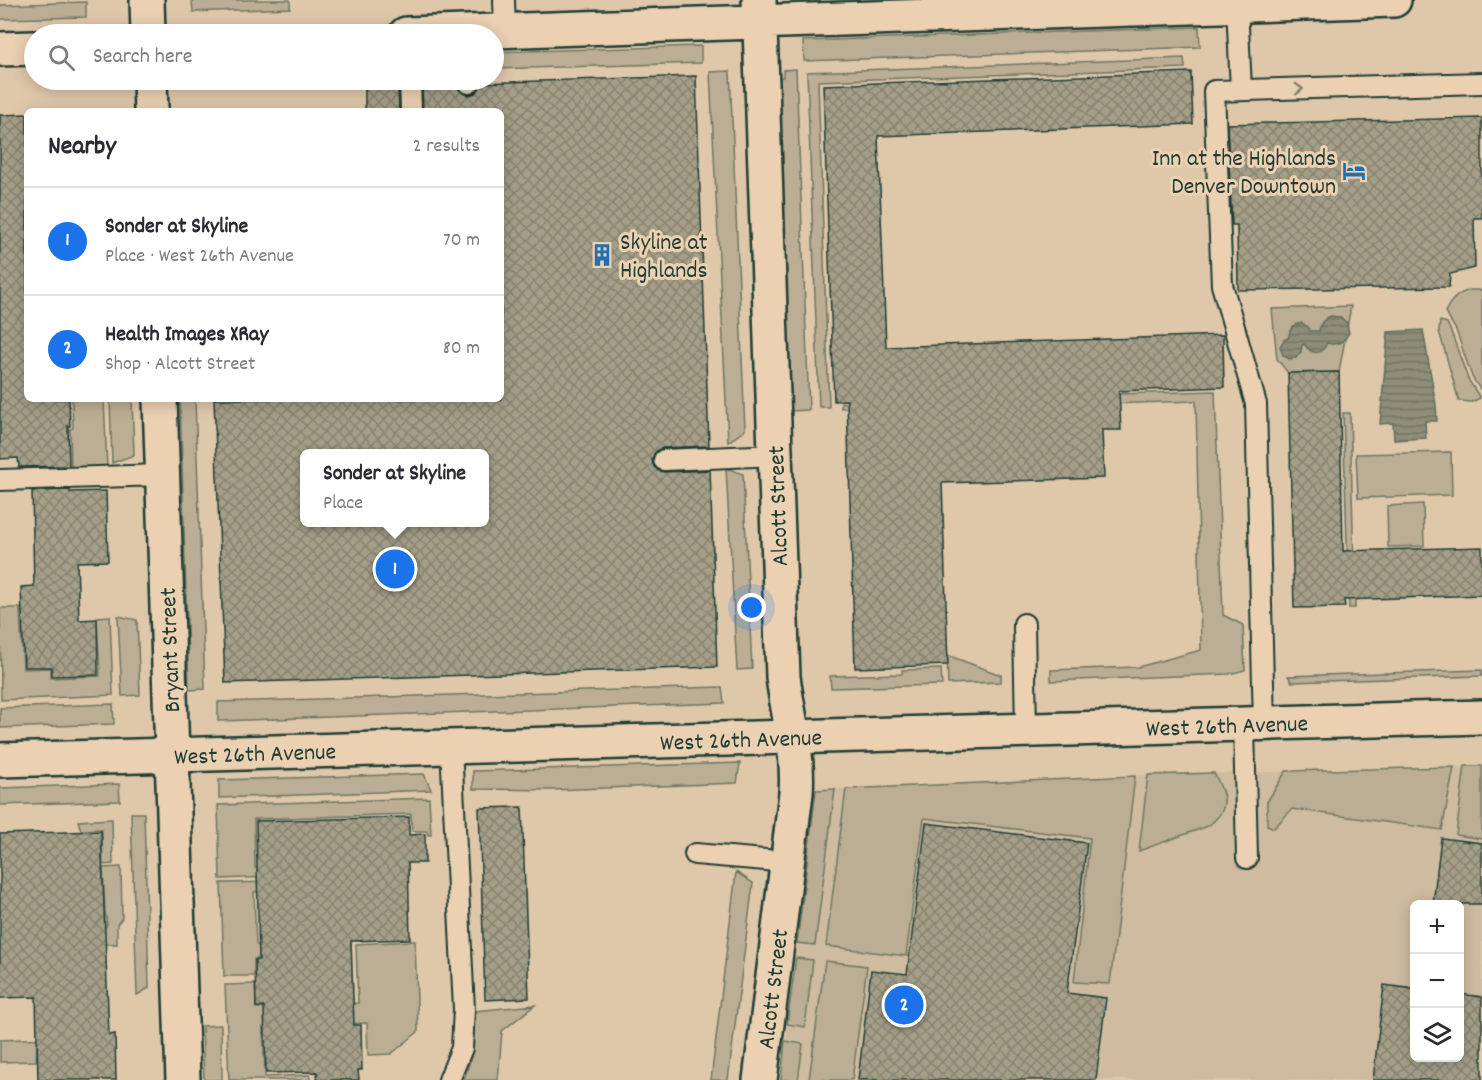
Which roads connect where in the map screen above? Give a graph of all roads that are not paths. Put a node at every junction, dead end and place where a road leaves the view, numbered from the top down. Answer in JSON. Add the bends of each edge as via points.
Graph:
{"nodes":[{"id":1,"x":147,"y":0,"type":"edge"},
{"id":2,"x":1394,"y":0,"type":"edge"},
{"id":3,"x":1281,"y":2,"type":"edge"},
{"id":4,"x":1089,"y":5,"type":"edge"},
{"id":5,"x":1237,"y":6,"type":"junction"},
{"id":6,"x":760,"y":11,"type":"edge"},
{"id":7,"x":505,"y":16,"type":"edge"},
{"id":8,"x":148,"y":24,"type":"edge"},
{"id":9,"x":487,"y":24,"type":"edge"},
{"id":10,"x":24,"y":48,"type":"edge"},
{"id":11,"x":0,"y":49,"type":"edge"},
{"id":12,"x":1482,"y":83,"type":"edge"},
{"id":13,"x":150,"y":90,"type":"edge"},
{"id":14,"x":410,"y":90,"type":"edge"},
{"id":15,"x":1241,"y":90,"type":"junction"},
{"id":16,"x":151,"y":108,"type":"edge"},
{"id":17,"x":411,"y":108,"type":"edge"},
{"id":18,"x":160,"y":402,"type":"edge"},
{"id":19,"x":775,"y":455,"type":"junction"},
{"id":20,"x":664,"y":460,"type":"dead end"},
{"id":21,"x":163,"y":475,"type":"junction"},
{"id":22,"x":0,"y":480,"type":"edge"},
{"id":23,"x":1024,"y":624,"type":"dead end"},
{"id":24,"x":1482,"y":717,"type":"edge"},
{"id":25,"x":1254,"y":724,"type":"junction"},
{"id":26,"x":1026,"y":730,"type":"junction"},
{"id":27,"x":793,"y":737,"type":"junction"},
{"id":28,"x":452,"y":747,"type":"junction"},
{"id":29,"x":172,"y":756,"type":"junction"},
{"id":30,"x":0,"y":760,"type":"edge"},
{"id":31,"x":696,"y":854,"type":"dead end"},
{"id":32,"x":1247,"y":858,"type":"dead end"},
{"id":33,"x":788,"y":862,"type":"junction"},
{"id":34,"x":183,"y":1080,"type":"edge"},
{"id":35,"x":449,"y":1080,"type":"edge"},
{"id":36,"x":760,"y":1080,"type":"edge"}],
"edges":[{"from":1,"to":8,"type":"street"},
{"from":2,"to":3,"type":"street"},
{"from":3,"to":5,"type":"street"},
{"from":4,"to":5,"type":"street"},
{"from":4,"to":6,"type":"street"},
{"from":5,"to":15,"type":"lane"},
{"from":6,"to":7,"type":"street"},
{"from":6,"to":19,"type":"street","name":"Alcott Street"},
{"from":7,"to":9,"type":"street"},
{"from":10,"to":11,"type":"street"},
{"from":15,"to":12,"type":"lane","one_way":true},
{"from":13,"to":16,"type":"street"},
{"from":14,"to":17,"type":"lane"},
{"from":15,"to":25,"type":"lane","via":[[1214,91],[1222,285],[1256,404]]},
{"from":18,"to":21,"type":"street","name":"Bryant Street"},
{"from":19,"to":20,"type":"lane"},
{"from":19,"to":27,"type":"street","name":"Alcott Street","via":[[783,676]]},
{"from":21,"to":22,"type":"lane"},
{"from":21,"to":29,"type":"street","name":"Bryant Street"},
{"from":23,"to":26,"type":"lane"},
{"from":24,"to":25,"type":"street","name":"West 26th Avenue"},
{"from":25,"to":26,"type":"street","name":"West 26th Avenue"},
{"from":25,"to":32,"type":"lane"},
{"from":26,"to":27,"type":"street","name":"West 26th Avenue"},
{"from":27,"to":28,"type":"street","name":"West 26th Avenue"},
{"from":27,"to":33,"type":"street","name":"Alcott Street","via":[[797,785]]},
{"from":28,"to":29,"type":"street","name":"West 26th Avenue"},
{"from":28,"to":35,"type":"lane","via":[[464,1010],[462,1048]]},
{"from":29,"to":30,"type":"street","name":"West 26th Avenue"},
{"from":29,"to":34,"type":"street","name":"Bryant Street"},
{"from":31,"to":33,"type":"lane"},
{"from":33,"to":36,"type":"street","name":"Alcott Street"}]}
